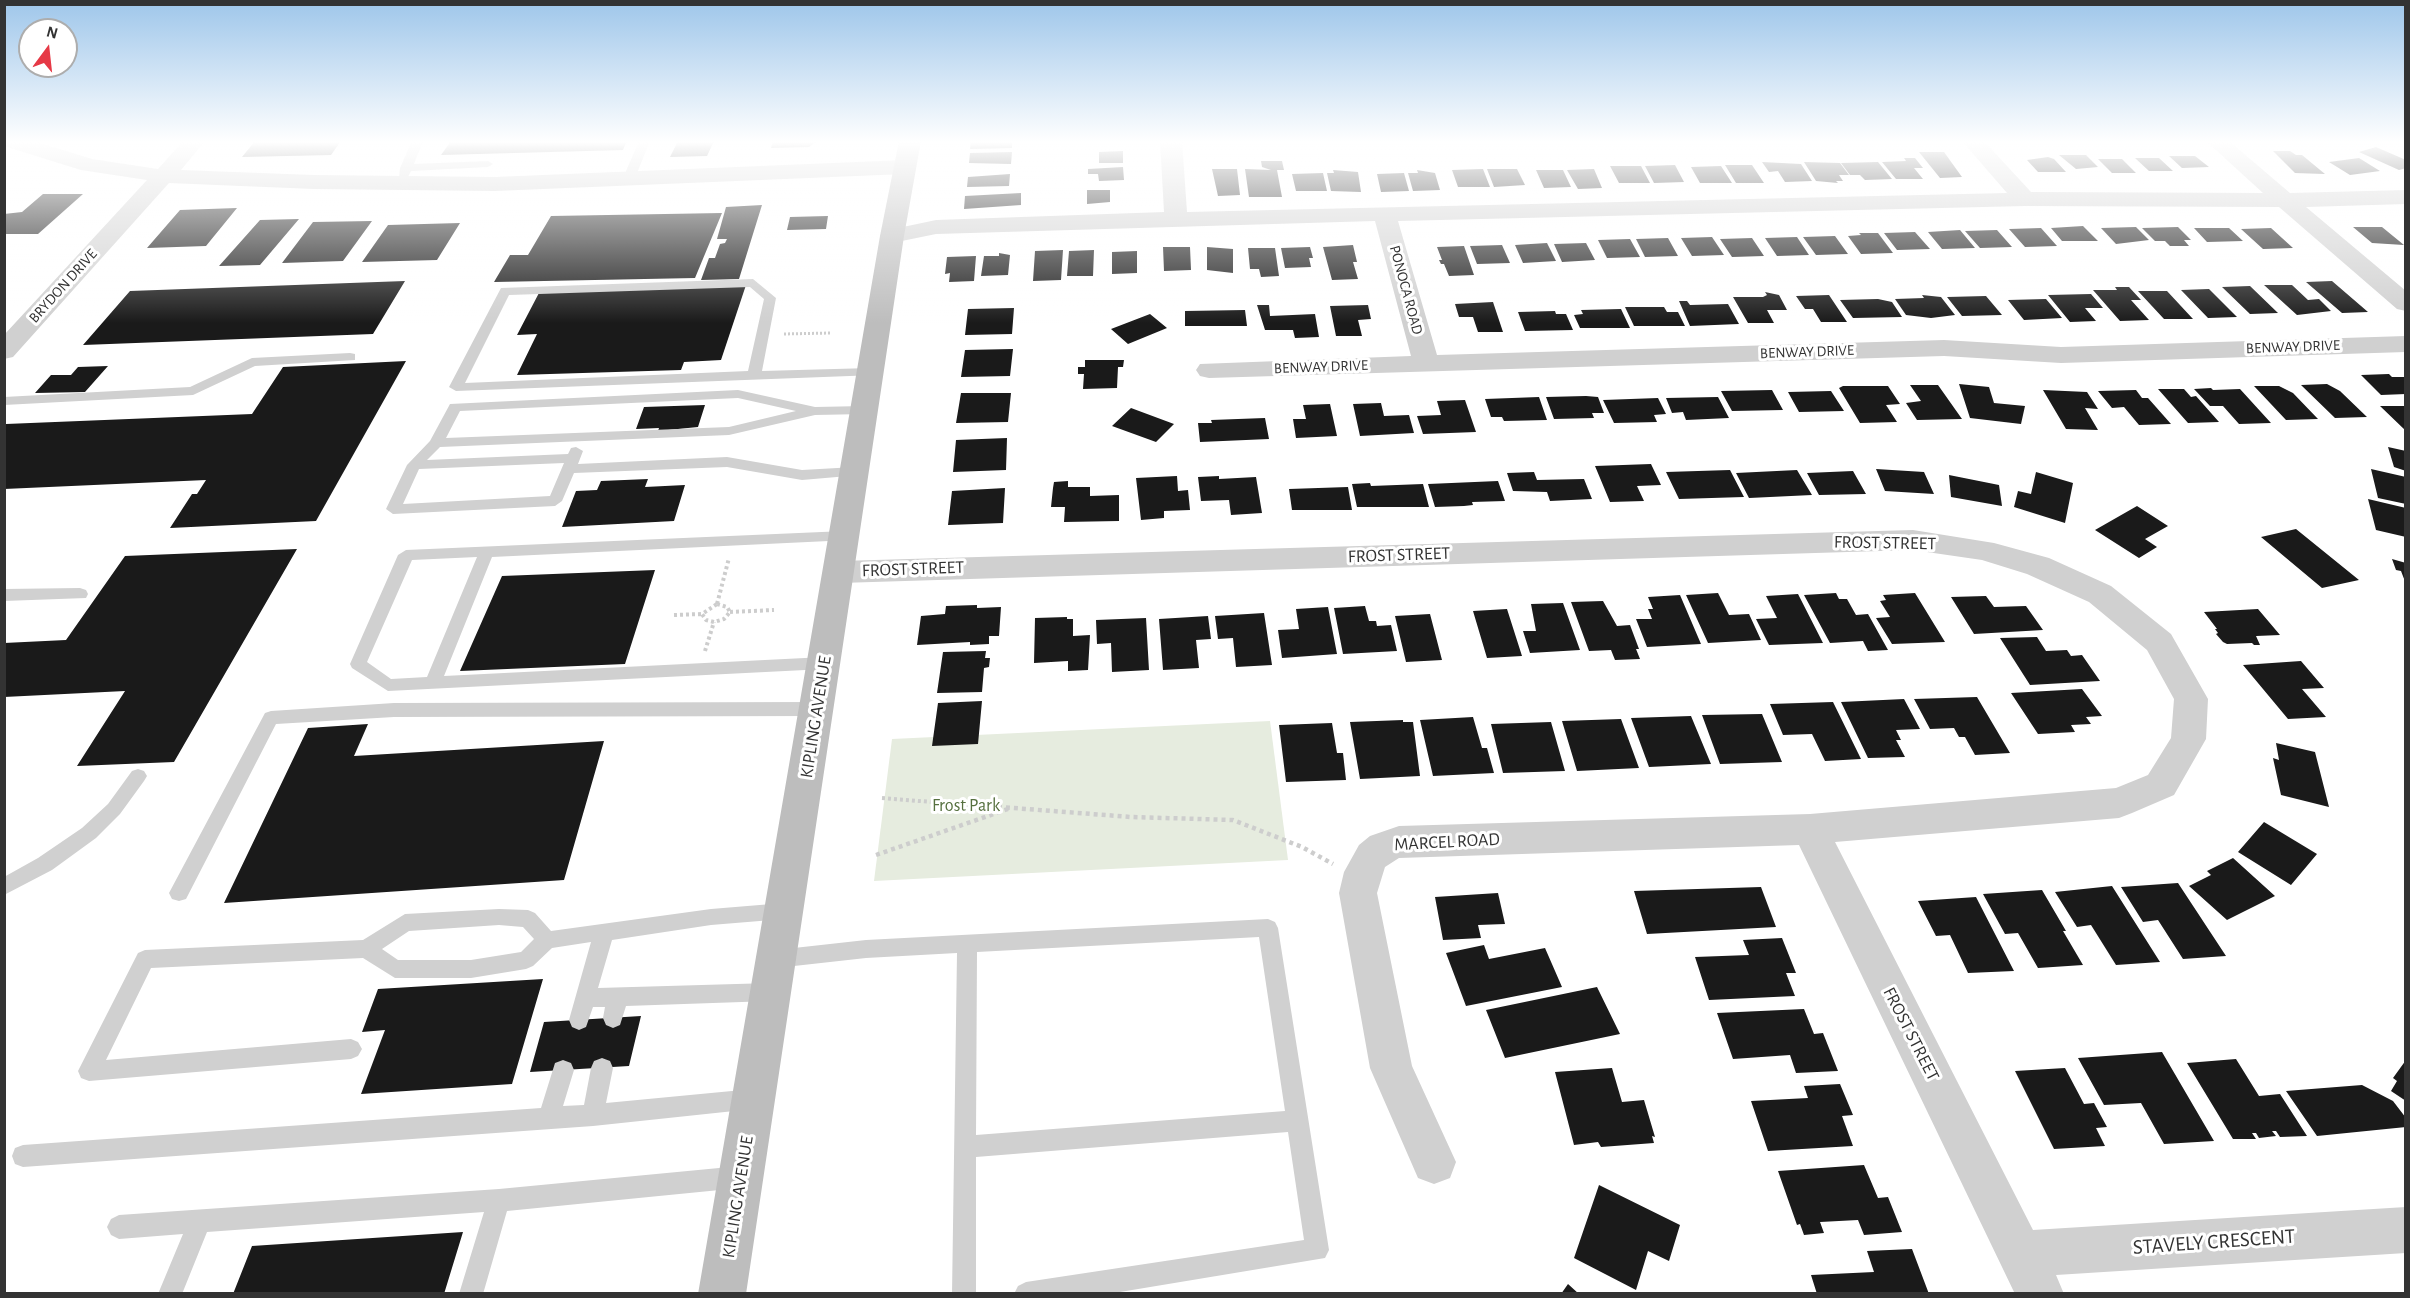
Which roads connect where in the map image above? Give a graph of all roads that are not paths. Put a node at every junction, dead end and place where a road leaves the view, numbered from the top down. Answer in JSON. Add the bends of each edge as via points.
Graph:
{"nodes":[{"id":1,"x":140,"y":202,"type":"edge"},
{"id":2,"x":898,"y":202,"type":"edge"},
{"id":3,"x":1175,"y":202,"type":"edge"},
{"id":4,"x":1928,"y":202,"type":"edge"},
{"id":5,"x":2286,"y":202,"type":"edge"},
{"id":6,"x":1385,"y":216,"type":"junction"},
{"id":7,"x":1176,"y":219,"type":"junction"},
{"id":8,"x":892,"y":236,"type":"junction"},
{"id":9,"x":2406,"y":304,"type":"edge"},
{"id":10,"x":2406,"y":344,"type":"edge"},
{"id":11,"x":4,"y":351,"type":"edge"},
{"id":12,"x":351,"y":357,"type":"dead end"},
{"id":13,"x":1426,"y":363,"type":"junction"},
{"id":14,"x":1209,"y":370,"type":"dead end"},
{"id":15,"x":871,"y":372,"type":"junction"},
{"id":16,"x":754,"y":375,"type":"junction"},
{"id":17,"x":456,"y":387,"type":"junction"},
{"id":18,"x":4,"y":401,"type":"edge"},
{"id":19,"x":455,"y":407,"type":"junction"},
{"id":20,"x":865,"y":410,"type":"junction"},
{"id":21,"x":815,"y":411,"type":"junction"},
{"id":22,"x":581,"y":438,"type":"junction"},
{"id":23,"x":436,"y":444,"type":"junction"},
{"id":24,"x":571,"y":463,"type":"junction"},
{"id":25,"x":414,"y":465,"type":"junction"},
{"id":26,"x":855,"y":472,"type":"junction"},
{"id":27,"x":845,"y":536,"type":"junction"},
{"id":28,"x":487,"y":552,"type":"junction"},
{"id":29,"x":840,"y":572,"type":"junction"},
{"id":30,"x":80,"y":594,"type":"dead end"},
{"id":31,"x":4,"y":595,"type":"edge"},
{"id":32,"x":825,"y":663,"type":"junction"},
{"id":33,"x":433,"y":683,"type":"junction"},
{"id":34,"x":817,"y":708,"type":"junction"},
{"id":35,"x":138,"y":776,"type":"dead end"},
{"id":36,"x":1810,"y":829,"type":"junction"},
{"id":37,"x":4,"y":887,"type":"edge"},
{"id":38,"x":179,"y":894,"type":"dead end"},
{"id":39,"x":784,"y":911,"type":"junction"},
{"id":40,"x":604,"y":932,"type":"junction"},
{"id":41,"x":547,"y":940,"type":"junction"},
{"id":42,"x":967,"y":943,"type":"junction"},
{"id":43,"x":366,"y":949,"type":"junction"},
{"id":44,"x":774,"y":975,"type":"junction"},
{"id":45,"x":585,"y":998,"type":"junction"},
{"id":46,"x":579,"y":1020,"type":"dead end"},
{"id":47,"x":351,"y":1048,"type":"dead end"},
{"id":48,"x":602,"y":1068,"type":"dead end"},
{"id":49,"x":563,"y":1070,"type":"dead end"},
{"id":50,"x":753,"y":1099,"type":"junction"},
{"id":51,"x":593,"y":1115,"type":"junction"},
{"id":52,"x":549,"y":1118,"type":"junction"},
{"id":53,"x":1297,"y":1121,"type":"junction"},
{"id":54,"x":965,"y":1147,"type":"junction"},
{"id":55,"x":23,"y":1156,"type":"dead end"},
{"id":56,"x":1434,"y":1162,"type":"dead end"},
{"id":57,"x":741,"y":1177,"type":"junction"},
{"id":58,"x":499,"y":1200,"type":"junction"},
{"id":59,"x":200,"y":1222,"type":"junction"},
{"id":60,"x":118,"y":1227,"type":"dead end"},
{"id":61,"x":2406,"y":1230,"type":"edge"},
{"id":62,"x":2031,"y":1274,"type":"edge"},
{"id":63,"x":170,"y":1293,"type":"edge"},
{"id":64,"x":471,"y":1293,"type":"edge"},
{"id":65,"x":722,"y":1293,"type":"edge"},
{"id":66,"x":964,"y":1293,"type":"edge"},
{"id":67,"x":1026,"y":1293,"type":"edge"}],
"edges":[{"from":1,"to":11,"type":"street","name":"BRYDON DRIVE"},
{"from":2,"to":8,"type":"main road","name":"KIPLING AVENUE"},
{"from":3,"to":7,"type":"street"},
{"from":4,"to":6,"type":"street"},
{"from":5,"to":9,"type":"street"},
{"from":6,"to":7,"type":"street"},
{"from":6,"to":13,"type":"street","name":"PONOCA ROAD"},
{"from":7,"to":8,"type":"street","via":[[936,227]]},
{"from":8,"to":15,"type":"main road","name":"KIPLING AVENUE"},
{"from":10,"to":13,"type":"street","name":"BENWAY DRIVE","via":[[2061,355],[1944,348]]},
{"from":12,"to":18,"type":"lane","via":[[252,363],[193,391]]},
{"from":13,"to":14,"type":"street","name":"BENWAY DRIVE"},
{"from":15,"to":16,"type":"lane"},
{"from":15,"to":20,"type":"main road","name":"KIPLING AVENUE"},
{"from":16,"to":17,"type":"lane"},
{"from":16,"to":17,"type":"lane","via":[[770,298],[753,283],[505,291]]},
{"from":17,"to":19,"type":"lane"},
{"from":19,"to":21,"type":"lane","via":[[738,394]]},
{"from":19,"to":23,"type":"lane"},
{"from":20,"to":21,"type":"lane"},
{"from":20,"to":26,"type":"main road","name":"KIPLING AVENUE"},
{"from":21,"to":22,"type":"lane","via":[[729,431]]},
{"from":22,"to":23,"type":"lane"},
{"from":22,"to":24,"type":"lane"},
{"from":23,"to":25,"type":"lane"},
{"from":24,"to":25,"type":"lane"},
{"from":24,"to":25,"type":"lane","via":[[555,501],[393,510]]},
{"from":24,"to":26,"type":"lane","via":[[727,462],[802,475]]},
{"from":26,"to":27,"type":"main road","name":"KIPLING AVENUE"},
{"from":27,"to":28,"type":"lane"},
{"from":27,"to":29,"type":"main road","name":"KIPLING AVENUE"},
{"from":28,"to":33,"type":"lane"},
{"from":28,"to":33,"type":"lane","via":[[406,555],[358,664],[388,685]]},
{"from":29,"to":32,"type":"main road","name":"KIPLING AVENUE"},
{"from":29,"to":36,"type":"street","name":"FROST STREET","via":[[1913,540],[1983,549],[2038,566],[2100,594],[2158,642],[2191,699],[2188,739],[2161,785],[2119,803]]},
{"from":30,"to":31,"type":"lane"},
{"from":32,"to":33,"type":"lane"},
{"from":32,"to":34,"type":"main road","name":"KIPLING AVENUE"},
{"from":34,"to":38,"type":"lane","via":[[394,710],[271,718]]},
{"from":34,"to":39,"type":"main road","name":"KIPLING AVENUE"},
{"from":35,"to":37,"type":"lane","via":[[114,809],[89,833]]},
{"from":36,"to":56,"type":"street","name":"MARCEL ROAD","via":[[1399,842],[1372,856],[1358,893],[1391,1068]]},
{"from":36,"to":62,"type":"street","name":"FROST STREET"},
{"from":39,"to":40,"type":"lane"},
{"from":39,"to":44,"type":"main road","name":"KIPLING AVENUE"},
{"from":40,"to":41,"type":"lane"},
{"from":40,"to":45,"type":"lane"},
{"from":41,"to":43,"type":"lane","via":[[526,960],[471,969],[395,969]]},
{"from":41,"to":43,"type":"lane","via":[[528,919],[500,917],[405,924]]},
{"from":42,"to":44,"type":"lane","via":[[866,949]]},
{"from":42,"to":53,"type":"lane","via":[[1268,928]]},
{"from":42,"to":54,"type":"lane"},
{"from":43,"to":47,"type":"lane","via":[[145,959],[89,1071]]},
{"from":44,"to":45,"type":"lane","via":[[615,1008]]},
{"from":44,"to":50,"type":"main road","name":"KIPLING AVENUE"},
{"from":45,"to":46,"type":"lane"},
{"from":48,"to":51,"type":"lane"},
{"from":49,"to":52,"type":"lane"},
{"from":50,"to":51,"type":"lane"},
{"from":50,"to":57,"type":"main road","name":"KIPLING AVENUE"},
{"from":51,"to":52,"type":"lane"},
{"from":52,"to":55,"type":"lane"},
{"from":53,"to":54,"type":"lane"},
{"from":53,"to":67,"type":"lane","via":[[1317,1250]]},
{"from":54,"to":66,"type":"lane"},
{"from":57,"to":58,"type":"lane"},
{"from":57,"to":65,"type":"main road","name":"KIPLING AVENUE"},
{"from":58,"to":59,"type":"lane"},
{"from":58,"to":64,"type":"lane"},
{"from":59,"to":60,"type":"lane"},
{"from":59,"to":63,"type":"lane"},
{"from":61,"to":62,"type":"street","name":"STAVELY CRESCENT"}]}
